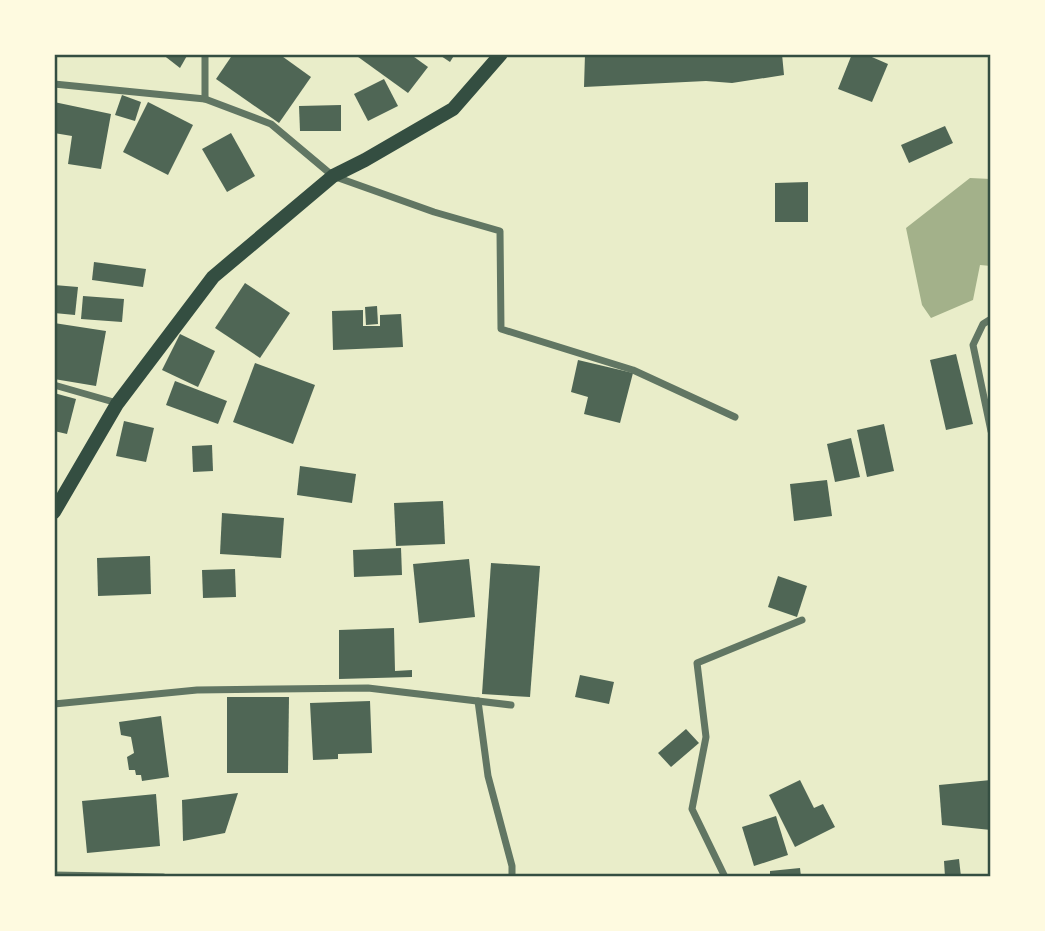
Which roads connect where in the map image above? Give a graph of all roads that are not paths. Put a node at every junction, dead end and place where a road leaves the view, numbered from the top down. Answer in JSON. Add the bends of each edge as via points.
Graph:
{"nodes":[{"id":1,"x":205,"y":54,"type":"edge"},
{"id":2,"x":501,"y":54,"type":"edge"},
{"id":3,"x":54,"y":84,"type":"edge"},
{"id":4,"x":205,"y":99,"type":"junction"},
{"id":5,"x":333,"y":176,"type":"junction"},
{"id":6,"x":991,"y":319,"type":"edge"},
{"id":7,"x":54,"y":385,"type":"edge"},
{"id":8,"x":117,"y":404,"type":"junction"},
{"id":9,"x":735,"y":417,"type":"dead end"},
{"id":10,"x":991,"y":431,"type":"edge"},
{"id":11,"x":54,"y":512,"type":"edge"},
{"id":12,"x":802,"y":620,"type":"dead end"},
{"id":13,"x":478,"y":701,"type":"junction"},
{"id":14,"x":54,"y":704,"type":"edge"},
{"id":15,"x":511,"y":705,"type":"dead end"},
{"id":16,"x":54,"y":875,"type":"edge"},
{"id":17,"x":161,"y":877,"type":"edge"},
{"id":18,"x":512,"y":877,"type":"edge"},
{"id":19,"x":725,"y":877,"type":"edge"}],
"edges":[{"from":1,"to":4,"type":"street"},
{"from":2,"to":5,"type":"main road","via":[[453,109]]},
{"from":3,"to":4,"type":"street"},
{"from":4,"to":5,"type":"street","via":[[271,124]]},
{"from":5,"to":8,"type":"main road","via":[[213,277]]},
{"from":5,"to":9,"type":"street","via":[[500,231],[501,329],[633,370]]},
{"from":6,"to":10,"type":"street","via":[[983,324],[973,345]]},
{"from":7,"to":8,"type":"street"},
{"from":8,"to":11,"type":"main road"},
{"from":12,"to":19,"type":"street","via":[[697,663],[706,737],[692,809]]},
{"from":13,"to":14,"type":"street","via":[[354,688],[197,690]]},
{"from":13,"to":15,"type":"street"},
{"from":13,"to":18,"type":"street","via":[[488,776]]},
{"from":16,"to":17,"type":"street"}]}
